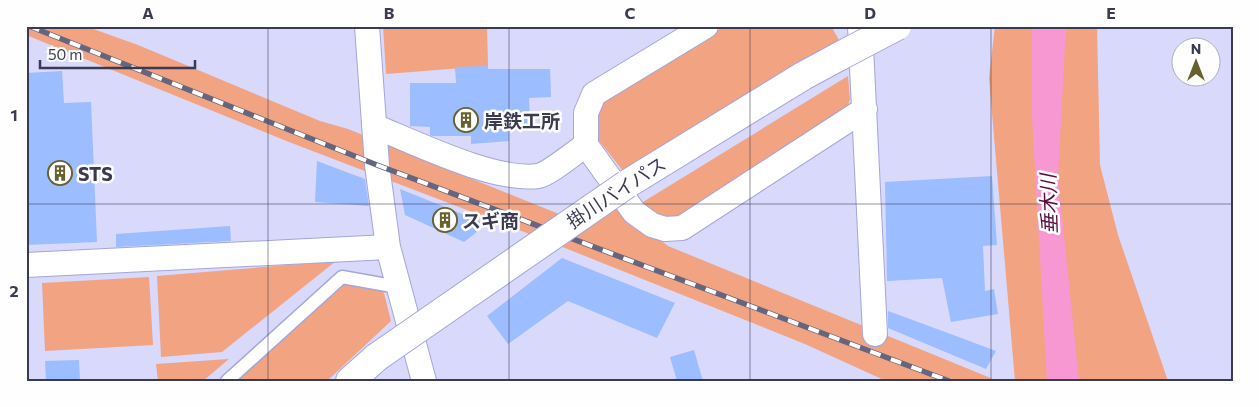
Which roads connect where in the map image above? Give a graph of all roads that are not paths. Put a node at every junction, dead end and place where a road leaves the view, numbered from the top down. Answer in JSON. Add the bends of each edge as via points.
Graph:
{"nodes":[{"id":1,"x":367,"y":26,"type":"edge"},
{"id":2,"x":706,"y":26,"type":"edge"},
{"id":3,"x":860,"y":26,"type":"edge"},
{"id":4,"x":897,"y":26,"type":"edge"},
{"id":5,"x":865,"y":109,"type":"junction"},
{"id":6,"x":374,"y":126,"type":"junction"},
{"id":7,"x":586,"y":145,"type":"junction"},
{"id":8,"x":388,"y":247,"type":"junction"},
{"id":9,"x":26,"y":265,"type":"edge"},
{"id":10,"x":398,"y":287,"type":"junction"},
{"id":11,"x":875,"y":334,"type":"dead end"},
{"id":12,"x":228,"y":381,"type":"edge"},
{"id":13,"x":350,"y":381,"type":"edge"},
{"id":14,"x":424,"y":381,"type":"edge"}],
"edges":[{"from":1,"to":6,"type":"street"},
{"from":2,"to":7,"type":"street","via":[[594,94],[586,113]]},
{"from":3,"to":5,"type":"street"},
{"from":4,"to":13,"type":"highway","name":"掛川バイパス","bridge":true,"via":[[803,76],[627,184],[377,357]]},
{"from":5,"to":7,"type":"street","via":[[682,228],[665,229],[652,225],[634,212]]},
{"from":5,"to":11,"type":"street"},
{"from":6,"to":7,"type":"street","via":[[481,168],[519,176],[540,176]]},
{"from":6,"to":8,"type":"street"},
{"from":8,"to":9,"type":"street"},
{"from":8,"to":10,"type":"street"},
{"from":10,"to":12,"type":"lane","via":[[342,277]]},
{"from":10,"to":14,"type":"street"}]}
